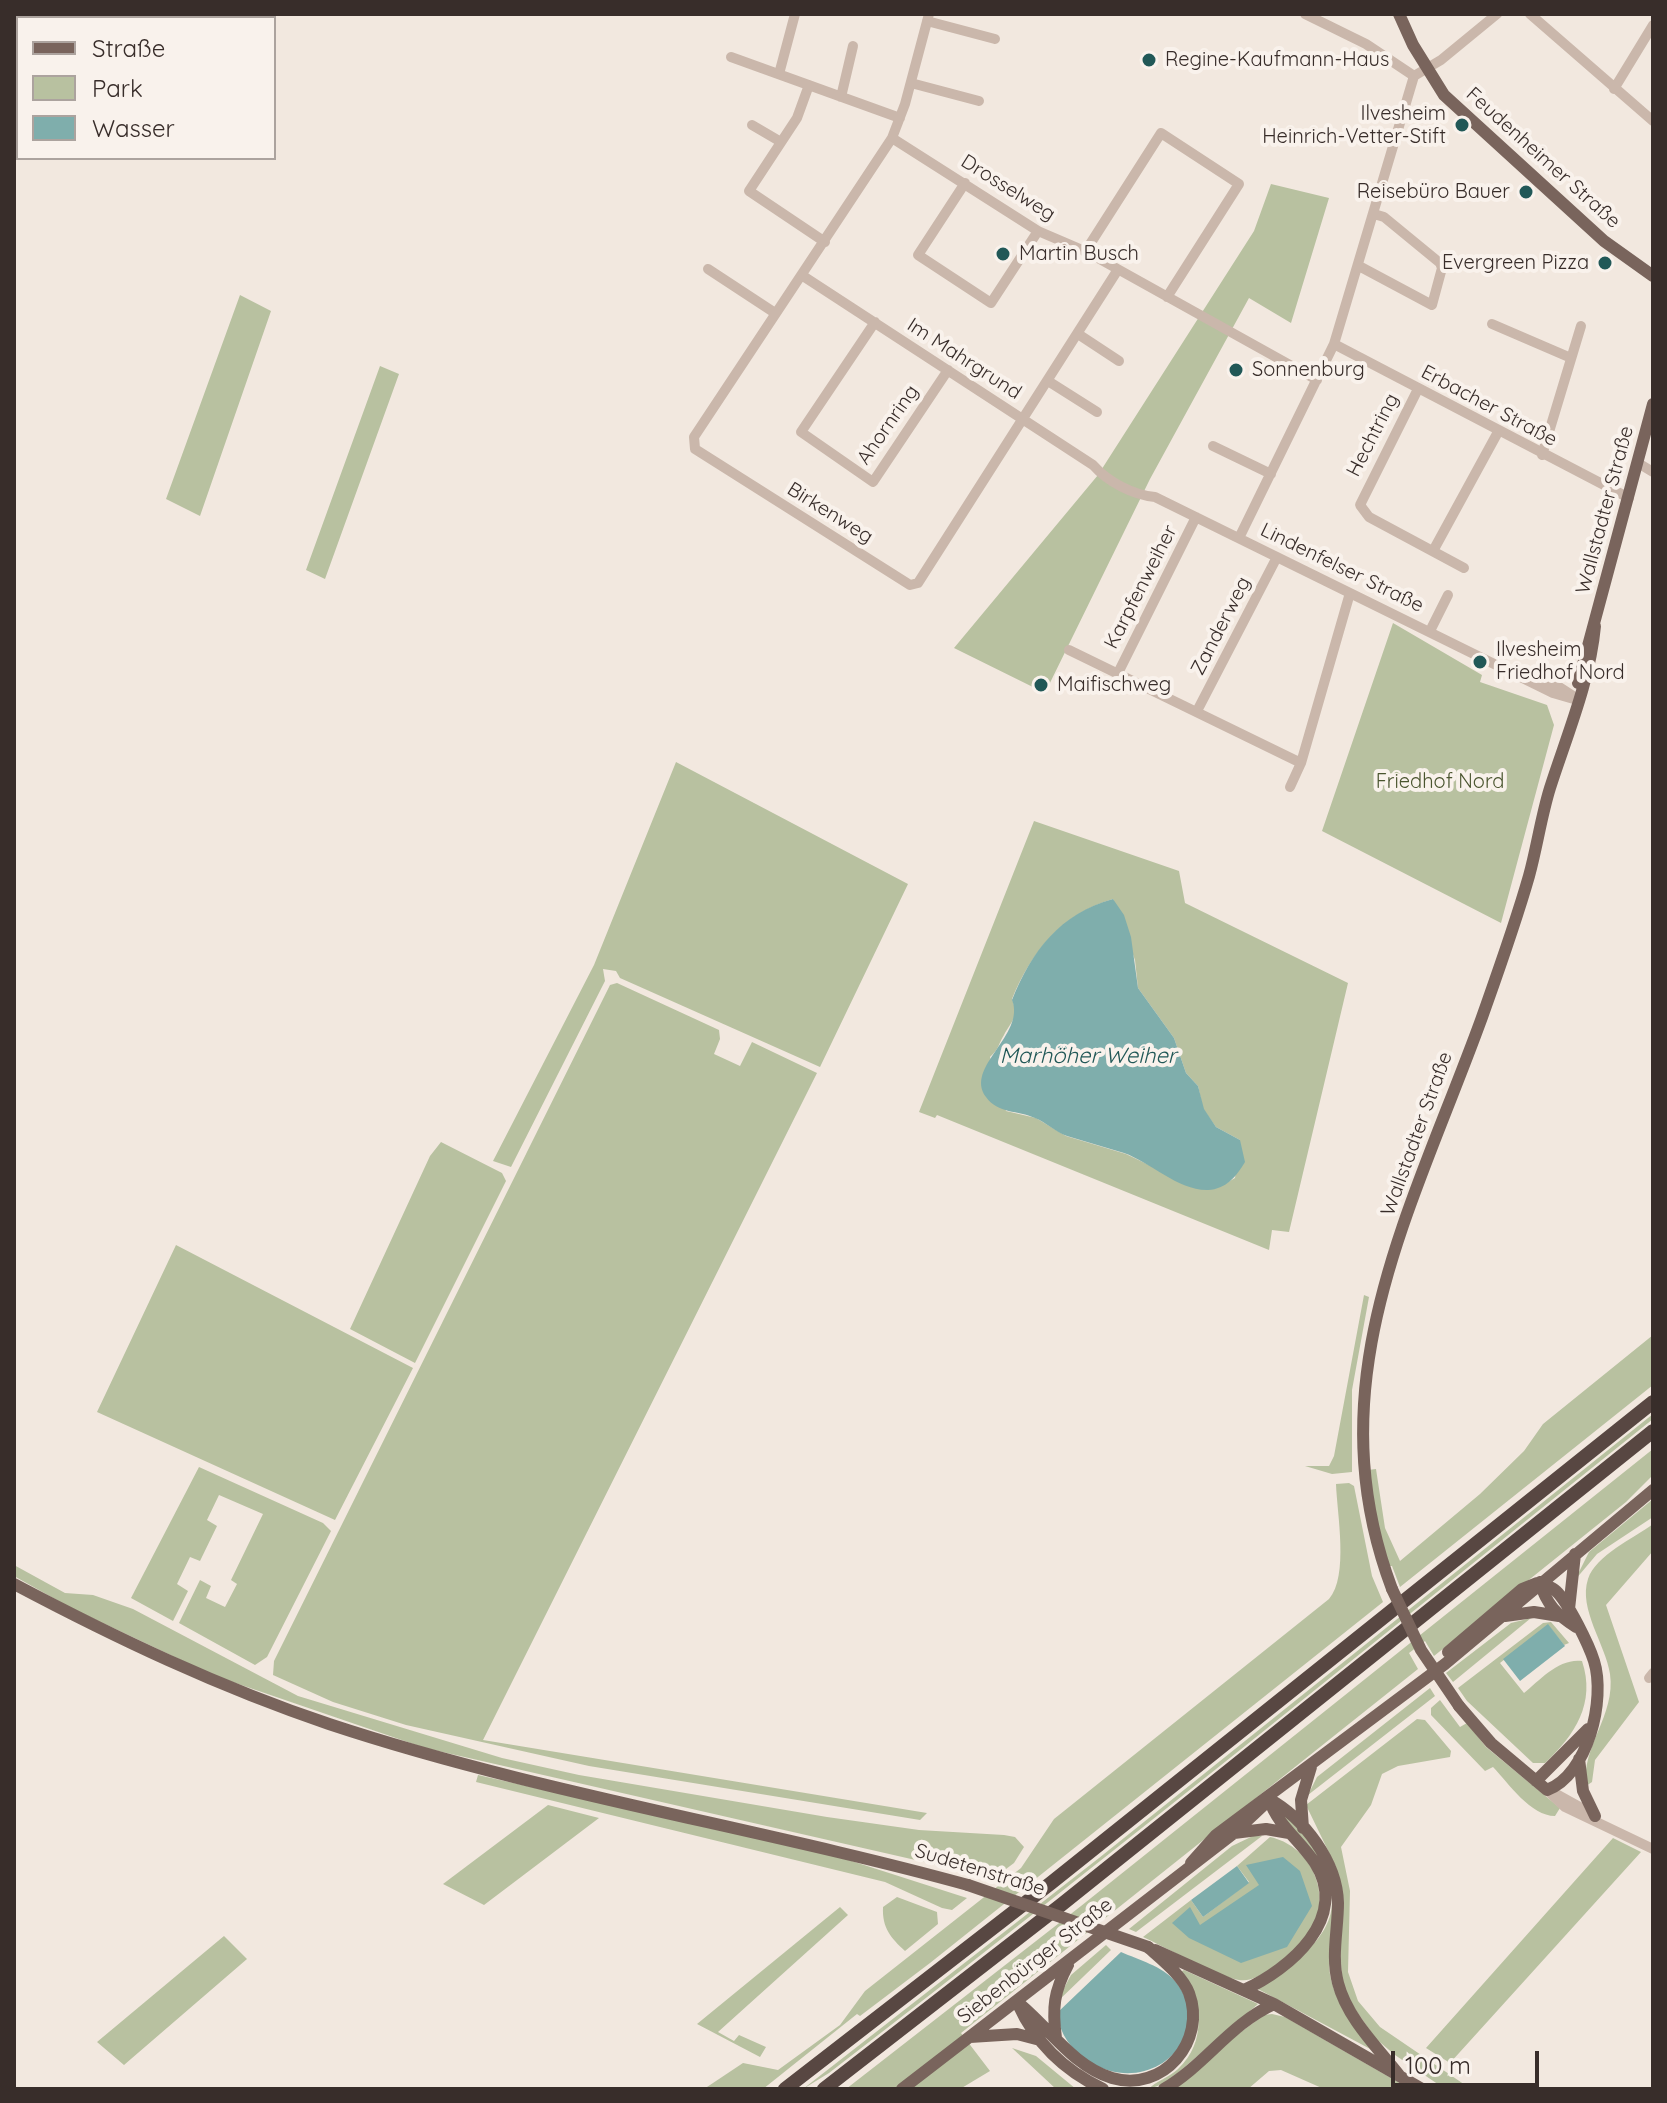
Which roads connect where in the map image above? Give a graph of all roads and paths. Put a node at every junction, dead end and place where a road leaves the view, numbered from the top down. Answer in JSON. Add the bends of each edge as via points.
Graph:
{"nodes":[{"id":1,"x":795,"y":14,"type":"edge"},
{"id":2,"x":1305,"y":14,"type":"edge"},
{"id":3,"x":1399,"y":14,"type":"edge"},
{"id":4,"x":1497,"y":14,"type":"edge"},
{"id":5,"x":1530,"y":14,"type":"edge"},
{"id":6,"x":928,"y":17,"type":"edge"},
{"id":7,"x":1653,"y":25,"type":"edge"},
{"id":8,"x":995,"y":39,"type":"dead end"},
{"id":9,"x":853,"y":46,"type":"dead end"},
{"id":10,"x":731,"y":57,"type":"dead end"},
{"id":11,"x":1427,"y":70,"type":"junction"},
{"id":12,"x":779,"y":74,"type":"junction"},
{"id":13,"x":1414,"y":76,"type":"junction"},
{"id":14,"x":911,"y":83,"type":"junction"},
{"id":15,"x":809,"y":85,"type":"junction"},
{"id":16,"x":1614,"y":89,"type":"junction"},
{"id":17,"x":841,"y":97,"type":"junction"},
{"id":18,"x":979,"y":101,"type":"dead end"},
{"id":19,"x":900,"y":118,"type":"junction"},
{"id":20,"x":1653,"y":121,"type":"edge"},
{"id":21,"x":752,"y":125,"type":"dead end"},
{"id":22,"x":892,"y":138,"type":"junction"},
{"id":23,"x":781,"y":142,"type":"junction"},
{"id":24,"x":965,"y":183,"type":"junction"},
{"id":25,"x":1374,"y":214,"type":"junction"},
{"id":26,"x":1038,"y":231,"type":"junction"},
{"id":27,"x":825,"y":242,"type":"junction"},
{"id":28,"x":1085,"y":252,"type":"junction"},
{"id":29,"x":1359,"y":266,"type":"junction"},
{"id":30,"x":708,"y":269,"type":"dead end"},
{"id":31,"x":1117,"y":271,"type":"junction"},
{"id":32,"x":803,"y":276,"type":"junction"},
{"id":33,"x":1653,"y":276,"type":"edge"},
{"id":34,"x":1167,"y":297,"type":"junction"},
{"id":35,"x":775,"y":313,"type":"junction"},
{"id":36,"x":875,"y":322,"type":"junction"},
{"id":37,"x":1492,"y":324,"type":"dead end"},
{"id":38,"x":1581,"y":326,"type":"dead end"},
{"id":39,"x":1078,"y":334,"type":"junction"},
{"id":40,"x":1334,"y":344,"type":"junction"},
{"id":41,"x":1571,"y":358,"type":"junction"},
{"id":42,"x":1119,"y":361,"type":"dead end"},
{"id":43,"x":948,"y":370,"type":"junction"},
{"id":44,"x":1317,"y":380,"type":"junction"},
{"id":45,"x":1048,"y":381,"type":"junction"},
{"id":46,"x":1418,"y":389,"type":"junction"},
{"id":47,"x":1653,"y":404,"type":"edge"},
{"id":48,"x":1097,"y":412,"type":"dead end"},
{"id":49,"x":1024,"y":420,"type":"junction"},
{"id":50,"x":1498,"y":432,"type":"junction"},
{"id":51,"x":1213,"y":446,"type":"dead end"},
{"id":52,"x":1542,"y":455,"type":"junction"},
{"id":53,"x":1638,"y":463,"type":"junction"},
{"id":54,"x":1653,"y":472,"type":"edge"},
{"id":55,"x":1271,"y":474,"type":"junction"},
{"id":56,"x":1629,"y":498,"type":"junction"},
{"id":57,"x":1196,"y":517,"type":"junction"},
{"id":58,"x":1239,"y":538,"type":"junction"},
{"id":59,"x":1433,"y":551,"type":"junction"},
{"id":60,"x":1277,"y":557,"type":"junction"},
{"id":61,"x":1464,"y":568,"type":"dead end"},
{"id":62,"x":1350,"y":593,"type":"junction"},
{"id":63,"x":1448,"y":595,"type":"dead end"},
{"id":64,"x":1430,"y":631,"type":"junction"},
{"id":65,"x":1069,"y":650,"type":"dead end"},
{"id":66,"x":1118,"y":673,"type":"junction"},
{"id":67,"x":1577,"y":700,"type":"junction"},
{"id":68,"x":1197,"y":711,"type":"junction"},
{"id":69,"x":1301,"y":763,"type":"junction"},
{"id":70,"x":1290,"y":787,"type":"dead end"},
{"id":71,"x":1653,"y":1402,"type":"edge"},
{"id":72,"x":1653,"y":1431,"type":"edge"},
{"id":73,"x":1653,"y":1490,"type":"edge"},
{"id":74,"x":1575,"y":1554,"type":"junction"},
{"id":75,"x":1540,"y":1582,"type":"junction"},
{"id":76,"x":14,"y":1584,"type":"edge"},
{"id":77,"x":1564,"y":1612,"type":"junction"},
{"id":78,"x":1505,"y":1616,"type":"junction"},
{"id":79,"x":1428,"y":1673,"type":"junction"},
{"id":80,"x":1590,"y":1727,"type":"junction"},
{"id":81,"x":1579,"y":1759,"type":"junction"},
{"id":82,"x":1311,"y":1767,"type":"junction"},
{"id":83,"x":1536,"y":1781,"type":"junction"},
{"id":84,"x":1547,"y":1790,"type":"junction"},
{"id":85,"x":1269,"y":1799,"type":"junction"},
{"id":86,"x":1595,"y":1816,"type":"junction"},
{"id":87,"x":1303,"y":1828,"type":"junction"},
{"id":88,"x":1234,"y":1833,"type":"junction"},
{"id":89,"x":1289,"y":1833,"type":"junction"},
{"id":90,"x":1631,"y":1839,"type":"junction"},
{"id":91,"x":1653,"y":1849,"type":"edge"},
{"id":92,"x":1191,"y":1863,"type":"junction"},
{"id":93,"x":1148,"y":1947,"type":"junction"},
{"id":94,"x":1071,"y":1958,"type":"junction"},
{"id":95,"x":1244,"y":1990,"type":"junction"},
{"id":96,"x":1016,"y":2001,"type":"junction"},
{"id":97,"x":1274,"y":2004,"type":"junction"},
{"id":98,"x":970,"y":2037,"type":"junction"},
{"id":99,"x":1056,"y":2038,"type":"junction"},
{"id":100,"x":1040,"y":2040,"type":"junction"},
{"id":101,"x":1399,"y":2075,"type":"junction"},
{"id":102,"x":1134,"y":2086,"type":"edge"},
{"id":103,"x":785,"y":2089,"type":"edge"},
{"id":104,"x":824,"y":2089,"type":"edge"},
{"id":105,"x":902,"y":2089,"type":"edge"},
{"id":106,"x":1103,"y":2089,"type":"edge"},
{"id":107,"x":1164,"y":2089,"type":"edge"},
{"id":108,"x":1422,"y":2089,"type":"edge"}],
"edges":[{"from":1,"to":12,"type":"street"},
{"from":2,"to":13,"type":"street","via":[[1366,44]]},
{"from":3,"to":11,"type":"main road","name":"Feudenheimer Straße"},
{"from":4,"to":11,"type":"street"},
{"from":5,"to":16,"type":"street"},
{"from":6,"to":8,"type":"street"},
{"from":6,"to":14,"type":"street"},
{"from":7,"to":16,"type":"street"},
{"from":9,"to":17,"type":"street"},
{"from":10,"to":12,"type":"street"},
{"from":11,"to":13,"type":"street"},
{"from":11,"to":33,"type":"main road","name":"Feudenheimer Straße","via":[[1444,95],[1495,145],[1604,241]]},
{"from":12,"to":15,"type":"street"},
{"from":13,"to":25,"type":"street"},
{"from":14,"to":18,"type":"street"},
{"from":14,"to":19,"type":"street"},
{"from":15,"to":17,"type":"street"},
{"from":15,"to":23,"type":"street"},
{"from":16,"to":20,"type":"street"},
{"from":17,"to":19,"type":"street"},
{"from":19,"to":22,"type":"street"},
{"from":21,"to":23,"type":"street"},
{"from":22,"to":24,"type":"street","name":"Drosselweg"},
{"from":22,"to":27,"type":"street"},
{"from":23,"to":27,"type":"street","via":[[749,191]]},
{"from":24,"to":26,"type":"street","name":"Drosselweg"},
{"from":24,"to":26,"type":"street","via":[[918,255],[991,303]]},
{"from":25,"to":29,"type":"street"},
{"from":25,"to":29,"type":"street","via":[[1440,263],[1432,305]]},
{"from":26,"to":28,"type":"street","name":"Drosselweg"},
{"from":27,"to":32,"type":"street"},
{"from":28,"to":31,"type":"street","name":"Drosselweg"},
{"from":28,"to":34,"type":"street","via":[[1161,133],[1239,184]]},
{"from":29,"to":40,"type":"street"},
{"from":30,"to":35,"type":"street"},
{"from":31,"to":34,"type":"street","name":"Drosselweg"},
{"from":31,"to":39,"type":"street"},
{"from":32,"to":35,"type":"street","name":"Birkenweg"},
{"from":32,"to":36,"type":"street","name":"Im Mahrgrund"},
{"from":34,"to":44,"type":"street","name":"Drosselweg"},
{"from":35,"to":49,"type":"street","name":"Birkenweg","via":[[694,437],[695,449],[910,585],[925,574]]},
{"from":36,"to":43,"type":"street","name":"Im Mahrgrund"},
{"from":36,"to":43,"type":"street","name":"Ahornring","via":[[801,432],[873,482]]},
{"from":37,"to":41,"type":"street"},
{"from":38,"to":41,"type":"street"},
{"from":39,"to":42,"type":"street"},
{"from":39,"to":45,"type":"street"},
{"from":40,"to":44,"type":"street"},
{"from":40,"to":46,"type":"street","name":"Erbacher Straße"},
{"from":41,"to":52,"type":"street"},
{"from":43,"to":49,"type":"street","name":"Im Mahrgrund"},
{"from":44,"to":55,"type":"street"},
{"from":45,"to":48,"type":"street"},
{"from":45,"to":49,"type":"street"},
{"from":46,"to":50,"type":"street","name":"Erbacher Straße"},
{"from":46,"to":59,"type":"street","name":"Hechtring","via":[[1360,505],[1369,517]]},
{"from":47,"to":53,"type":"main road","name":"Wallstadter Straße"},
{"from":49,"to":57,"type":"street","name":"Im Mahrgrund","via":[[1103,476]]},
{"from":50,"to":52,"type":"street","name":"Erbacher Straße"},
{"from":50,"to":59,"type":"street"},
{"from":51,"to":55,"type":"street"},
{"from":52,"to":56,"type":"street","name":"Erbacher Straße"},
{"from":53,"to":54,"type":"street"},
{"from":53,"to":56,"type":"main road","name":"Wallstadter Straße"},
{"from":55,"to":58,"type":"street"},
{"from":56,"to":67,"type":"main road","name":"Wallstadter Straße","via":[[1583,657]]},
{"from":57,"to":58,"type":"street","name":"Im Mahrgrund"},
{"from":57,"to":66,"type":"street","name":"Karpfenweiher"},
{"from":58,"to":60,"type":"street","name":"Lindenfelser Straße"},
{"from":59,"to":61,"type":"street","name":"Hechtring"},
{"from":60,"to":62,"type":"street","name":"Lindenfelser Straße"},
{"from":60,"to":68,"type":"street","name":"Zanderweg"},
{"from":62,"to":64,"type":"street","name":"Lindenfelser Straße"},
{"from":62,"to":69,"type":"street"},
{"from":63,"to":64,"type":"street","name":"Lindenfelser Straße"},
{"from":64,"to":67,"type":"street","name":"Lindenfelser Straße","via":[[1524,677],[1556,685]]},
{"from":65,"to":66,"type":"street"},
{"from":66,"to":68,"type":"street"},
{"from":67,"to":83,"type":"main road","name":"Wallstadter Straße","bridge":true,"via":[[1520,904],[1372,1328],[1361,1430],[1370,1513],[1391,1586],[1421,1650],[1491,1743]]},
{"from":68,"to":69,"type":"street"},
{"from":69,"to":70,"type":"street"},
{"from":71,"to":103,"type":"highway","via":[[966,1951]]},
{"from":72,"to":104,"type":"highway"},
{"from":73,"to":74,"type":"main road","name":"Siebenbürger Straße"},
{"from":74,"to":75,"type":"main road","name":"Siebenbürger Straße"},
{"from":74,"to":77,"type":"main road"},
{"from":75,"to":77,"type":"main road","via":[[1545,1599]]},
{"from":75,"to":78,"type":"main road","name":"Siebenbürger Straße"},
{"from":75,"to":79,"type":"main road","name":"Siebenbürger Straße","via":[[1510,1598]]},
{"from":76,"to":93,"type":"main road","name":"Sudetenstraße","bridge":true,"via":[[175,1665],[385,1741],[968,1885]]},
{"from":77,"to":78,"type":"main road"},
{"from":77,"to":80,"type":"main road","via":[[1594,1661],[1598,1681]]},
{"from":78,"to":79,"type":"main road","name":"Siebenbürger Straße"},
{"from":79,"to":82,"type":"main road","name":"Siebenbürger Straße"},
{"from":80,"to":81,"type":"main road"},
{"from":80,"to":83,"type":"main road"},
{"from":81,"to":84,"type":"main road","via":[[1567,1778]]},
{"from":81,"to":86,"type":"main road","via":[[1583,1791]]},
{"from":82,"to":85,"type":"main road","name":"Siebenbürger Straße"},
{"from":82,"to":87,"type":"main road","via":[[1301,1800]]},
{"from":83,"to":84,"type":"main road","name":"Wallstadter Straße"},
{"from":84,"to":86,"type":"street"},
{"from":84,"to":90,"type":"street","via":[[1565,1807]]},
{"from":85,"to":87,"type":"main road","via":[[1286,1808]]},
{"from":85,"to":88,"type":"main road","name":"Siebenbürger Straße"},
{"from":85,"to":89,"type":"main road","via":[[1275,1818]]},
{"from":85,"to":92,"type":"main road","name":"Siebenbürger Straße","via":[[1216,1835]]},
{"from":86,"to":90,"type":"street"},
{"from":87,"to":101,"type":"main road","via":[[1325,1857],[1337,1892],[1334,1962],[1346,2005]]},
{"from":88,"to":89,"type":"main road"},
{"from":88,"to":92,"type":"main road","name":"Siebenbürger Straße"},
{"from":89,"to":95,"type":"main road","via":[[1323,1881],[1322,1921],[1307,1945]]},
{"from":90,"to":91,"type":"street"},
{"from":92,"to":94,"type":"main road","name":"Siebenbürger Straße"},
{"from":93,"to":95,"type":"main road","name":"Sudetenstraße"},
{"from":93,"to":102,"type":"main road","via":[[1188,1989],[1193,2031],[1168,2069]]},
{"from":94,"to":96,"type":"main road","name":"Siebenbürger Straße"},
{"from":94,"to":99,"type":"main road","via":[[1055,1989]]},
{"from":95,"to":97,"type":"main road","name":"Sudetenstraße"},
{"from":96,"to":98,"type":"main road","name":"Siebenbürger Straße"},
{"from":96,"to":99,"type":"main road"},
{"from":96,"to":100,"type":"main road"},
{"from":97,"to":101,"type":"main road","name":"Sudetenstraße"},
{"from":97,"to":107,"type":"main road","via":[[1241,2022]]},
{"from":98,"to":100,"type":"main road","via":[[1017,2034]]},
{"from":98,"to":105,"type":"main road","name":"Siebenbürger Straße"},
{"from":99,"to":102,"type":"main road","via":[[1097,2072]]},
{"from":100,"to":106,"type":"main road","via":[[1064,2066]]},
{"from":101,"to":108,"type":"main road","name":"Sudetenstraße"}]}
